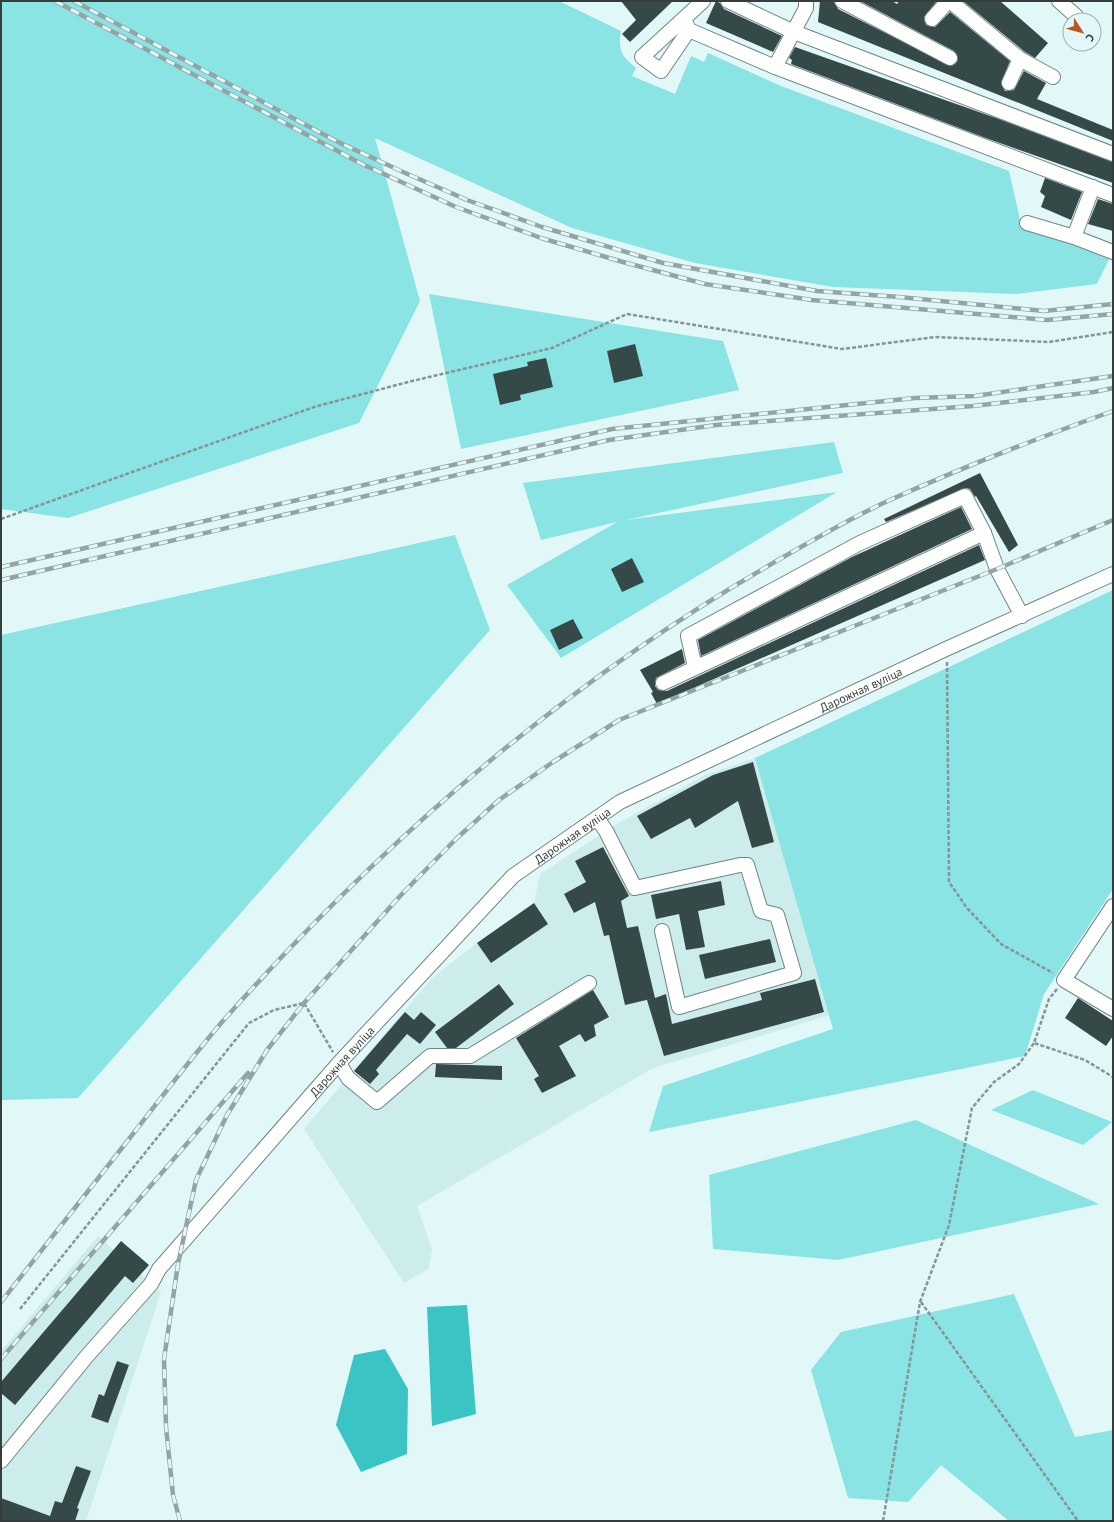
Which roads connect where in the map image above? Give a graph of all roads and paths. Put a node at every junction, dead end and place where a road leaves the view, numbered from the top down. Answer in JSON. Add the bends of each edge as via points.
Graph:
{"nodes":[{"id":1,"x":703,"y":1,"type":"edge"},
{"id":2,"x":728,"y":1,"type":"edge"},
{"id":3,"x":806,"y":1,"type":"edge"},
{"id":4,"x":842,"y":1,"type":"edge"},
{"id":5,"x":949,"y":1,"type":"edge"},
{"id":6,"x":1059,"y":1,"type":"edge"},
{"id":7,"x":1071,"y":12,"type":"edge"},
{"id":8,"x":932,"y":19,"type":"dead end"},
{"id":9,"x":794,"y":32,"type":"junction"},
{"id":10,"x":950,"y":58,"type":"dead end"},
{"id":11,"x":1020,"y":58,"type":"junction"},
{"id":12,"x":776,"y":67,"type":"junction"},
{"id":13,"x":1053,"y":77,"type":"dead end"},
{"id":14,"x":1009,"y":83,"type":"dead end"},
{"id":15,"x":1113,"y":154,"type":"edge"},
{"id":16,"x":1093,"y":187,"type":"junction"},
{"id":17,"x":1113,"y":195,"type":"edge"},
{"id":18,"x":1027,"y":223,"type":"dead end"},
{"id":19,"x":1074,"y":237,"type":"junction"},
{"id":20,"x":1113,"y":252,"type":"edge"},
{"id":21,"x":1113,"y":332,"type":"edge"},
{"id":22,"x":1,"y":519,"type":"edge"},
{"id":23,"x":984,"y":533,"type":"junction"},
{"id":24,"x":1113,"y":574,"type":"edge"},
{"id":25,"x":1022,"y":616,"type":"junction"},
{"id":26,"x":946,"y":649,"type":"junction"},
{"id":27,"x":695,"y":668,"type":"junction"},
{"id":28,"x":663,"y":683,"type":"dead end"},
{"id":29,"x":598,"y":818,"type":"junction"},
{"id":30,"x":1113,"y":906,"type":"edge"},
{"id":31,"x":662,"y":931,"type":"dead end"},
{"id":32,"x":1064,"y":980,"type":"junction"},
{"id":33,"x":589,"y":983,"type":"dead end"},
{"id":34,"x":1113,"y":1009,"type":"edge"},
{"id":35,"x":1034,"y":1043,"type":"junction"},
{"id":36,"x":339,"y":1063,"type":"junction"},
{"id":37,"x":1113,"y":1077,"type":"edge"},
{"id":38,"x":920,"y":1302,"type":"junction"},
{"id":39,"x":20,"y":1309,"type":"dead end"},
{"id":40,"x":1,"y":1461,"type":"edge"},
{"id":41,"x":883,"y":1521,"type":"edge"},
{"id":42,"x":1078,"y":1521,"type":"edge"}],
"edges":[{"from":1,"to":12,"type":"street","via":[[686,24]]},
{"from":2,"to":9,"type":"street"},
{"from":3,"to":9,"type":"street","via":[[806,8]]},
{"from":4,"to":10,"type":"street"},
{"from":5,"to":8,"type":"street"},
{"from":5,"to":11,"type":"street"},
{"from":6,"to":7,"type":"street"},
{"from":9,"to":12,"type":"street"},
{"from":9,"to":15,"type":"street"},
{"from":11,"to":13,"type":"street"},
{"from":11,"to":14,"type":"street"},
{"from":12,"to":16,"type":"street"},
{"from":16,"to":17,"type":"street"},
{"from":16,"to":19,"type":"street"},
{"from":18,"to":19,"type":"street"},
{"from":19,"to":20,"type":"street"},
{"from":21,"to":22,"type":"path","via":[[1050,342],[935,337],[842,349],[627,314],[552,348],[314,407]]},
{"from":23,"to":25,"type":"street","via":[[997,569]]},
{"from":23,"to":27,"type":"street"},
{"from":23,"to":27,"type":"street","via":[[965,496],[860,543],[688,636]]},
{"from":24,"to":25,"type":"street","name":"Дарожная вуліца"},
{"from":25,"to":26,"type":"street","name":"Дарожная вуліца"},
{"from":26,"to":29,"type":"street","name":"Дарожная вуліца","via":[[620,802]]},
{"from":26,"to":32,"type":"path","via":[[949,882],[967,908],[1000,944]]},
{"from":27,"to":28,"type":"street"},
{"from":29,"to":31,"type":"street","via":[[635,888],[747,865],[762,910],[777,915],[794,973],[679,1007]]},
{"from":29,"to":36,"type":"street","name":"Дарожная вуліца","via":[[512,876]]},
{"from":30,"to":32,"type":"street"},
{"from":32,"to":34,"type":"street"},
{"from":32,"to":35,"type":"path","via":[[1049,999]]},
{"from":33,"to":36,"type":"street","via":[[470,1056],[430,1056],[377,1102],[348,1078]]},
{"from":35,"to":37,"type":"path","via":[[1085,1060]]},
{"from":35,"to":38,"type":"path","via":[[1019,1064],[994,1082],[972,1108],[949,1225]]},
{"from":36,"to":39,"type":"path","via":[[304,1003],[274,1010],[248,1023]]},
{"from":36,"to":40,"type":"street","name":"Дарожная вуліца","via":[[159,1269],[151,1284],[87,1356]]},
{"from":38,"to":41,"type":"path"},
{"from":38,"to":42,"type":"path"}]}
